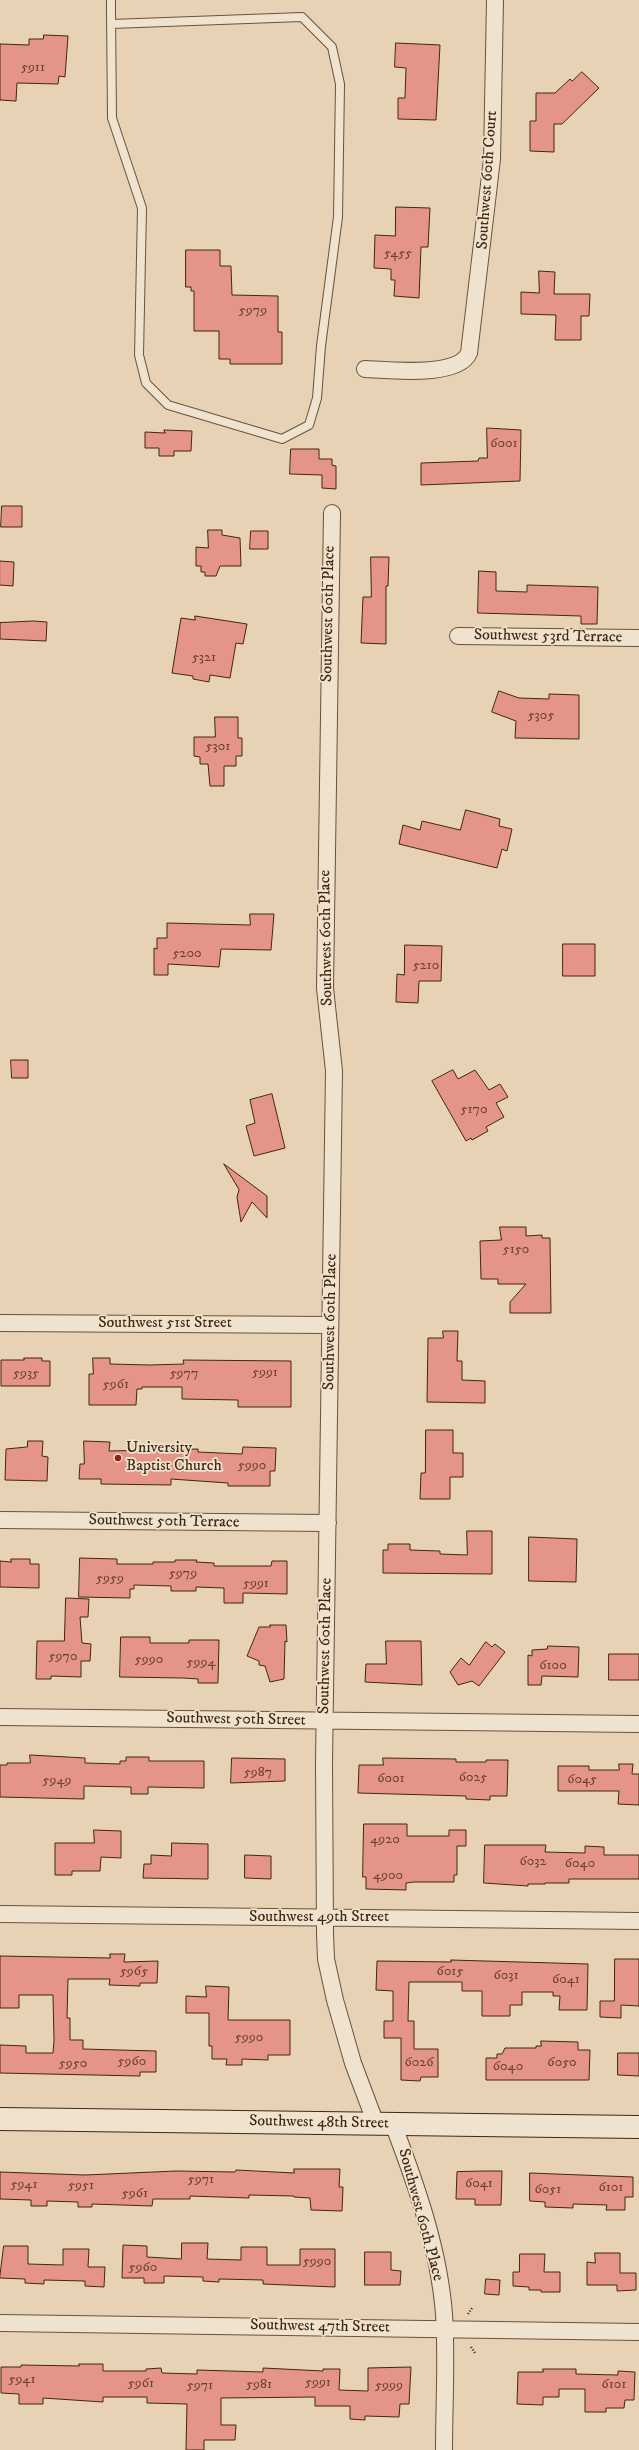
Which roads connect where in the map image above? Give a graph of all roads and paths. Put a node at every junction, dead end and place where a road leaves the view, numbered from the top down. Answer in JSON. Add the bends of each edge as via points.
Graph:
{"nodes":[{"id":1,"x":111,"y":0,"type":"edge"},
{"id":2,"x":495,"y":0,"type":"edge"},
{"id":3,"x":111,"y":24,"type":"junction"},
{"id":4,"x":365,"y":369,"type":"dead end"},
{"id":5,"x":332,"y":513,"type":"dead end"},
{"id":6,"x":458,"y":636,"type":"dead end"},
{"id":7,"x":639,"y":638,"type":"edge"},
{"id":8,"x":0,"y":1323,"type":"edge"},
{"id":9,"x":330,"y":1325,"type":"junction"},
{"id":10,"x":0,"y":1520,"type":"edge"},
{"id":11,"x":328,"y":1523,"type":"junction"},
{"id":12,"x":0,"y":1717,"type":"edge"},
{"id":13,"x":324,"y":1721,"type":"junction"},
{"id":14,"x":639,"y":1724,"type":"edge"},
{"id":15,"x":0,"y":1914,"type":"edge"},
{"id":16,"x":324,"y":1918,"type":"junction"},
{"id":17,"x":639,"y":1921,"type":"edge"},
{"id":18,"x":0,"y":2119,"type":"edge"},
{"id":19,"x":384,"y":2124,"type":"junction"},
{"id":20,"x":639,"y":2126,"type":"edge"},
{"id":21,"x":0,"y":2323,"type":"edge"},
{"id":22,"x":444,"y":2329,"type":"junction"},
{"id":23,"x":639,"y":2332,"type":"edge"},
{"id":24,"x":444,"y":2450,"type":"edge"}],
"edges":[{"from":1,"to":3,"type":"lane"},
{"from":2,"to":4,"type":"street","name":"Southwest 60th Court","via":[[490,183],[475,321],[467,358],[453,366],[435,369]]},
{"from":3,"to":3,"type":"lane","via":[[112,118],[142,208],[139,355],[146,383],[168,405],[282,439],[309,425],[318,398],[321,346],[338,217],[340,84],[332,47],[302,17]]},
{"from":5,"to":9,"type":"street","name":"Southwest 60th Place","via":[[325,933],[325,988],[334,1071]]},
{"from":6,"to":7,"type":"street","name":"Southwest 53rd Terrace"},
{"from":8,"to":9,"type":"street","name":"Southwest 51st Street"},
{"from":9,"to":11,"type":"street","name":"Southwest 60th Place"},
{"from":10,"to":11,"type":"street","name":"Southwest 50th Terrace"},
{"from":11,"to":13,"type":"street","name":"Southwest 60th Place"},
{"from":12,"to":13,"type":"street","name":"Southwest 50th Street"},
{"from":13,"to":14,"type":"street","name":"Southwest 50th Street"},
{"from":13,"to":16,"type":"street","name":"Southwest 60th Place"},
{"from":15,"to":16,"type":"street","name":"Southwest 49th Street"},
{"from":16,"to":17,"type":"street","name":"Southwest 49th Street"},
{"from":16,"to":19,"type":"street","name":"Southwest 60th Place","via":[[326,1959],[331,1984],[353,2063]]},
{"from":18,"to":19,"type":"street","name":"Southwest 48th Street"},
{"from":19,"to":20,"type":"street","name":"Southwest 48th Street"},
{"from":19,"to":22,"type":"street","name":"Southwest 60th Place","via":[[408,2165],[432,2245],[442,2300]]},
{"from":21,"to":22,"type":"street","name":"Southwest 47th Street"},
{"from":22,"to":23,"type":"street","name":"Southwest 47th Street"},
{"from":22,"to":24,"type":"street","name":"Southwest 60th Place"}]}
